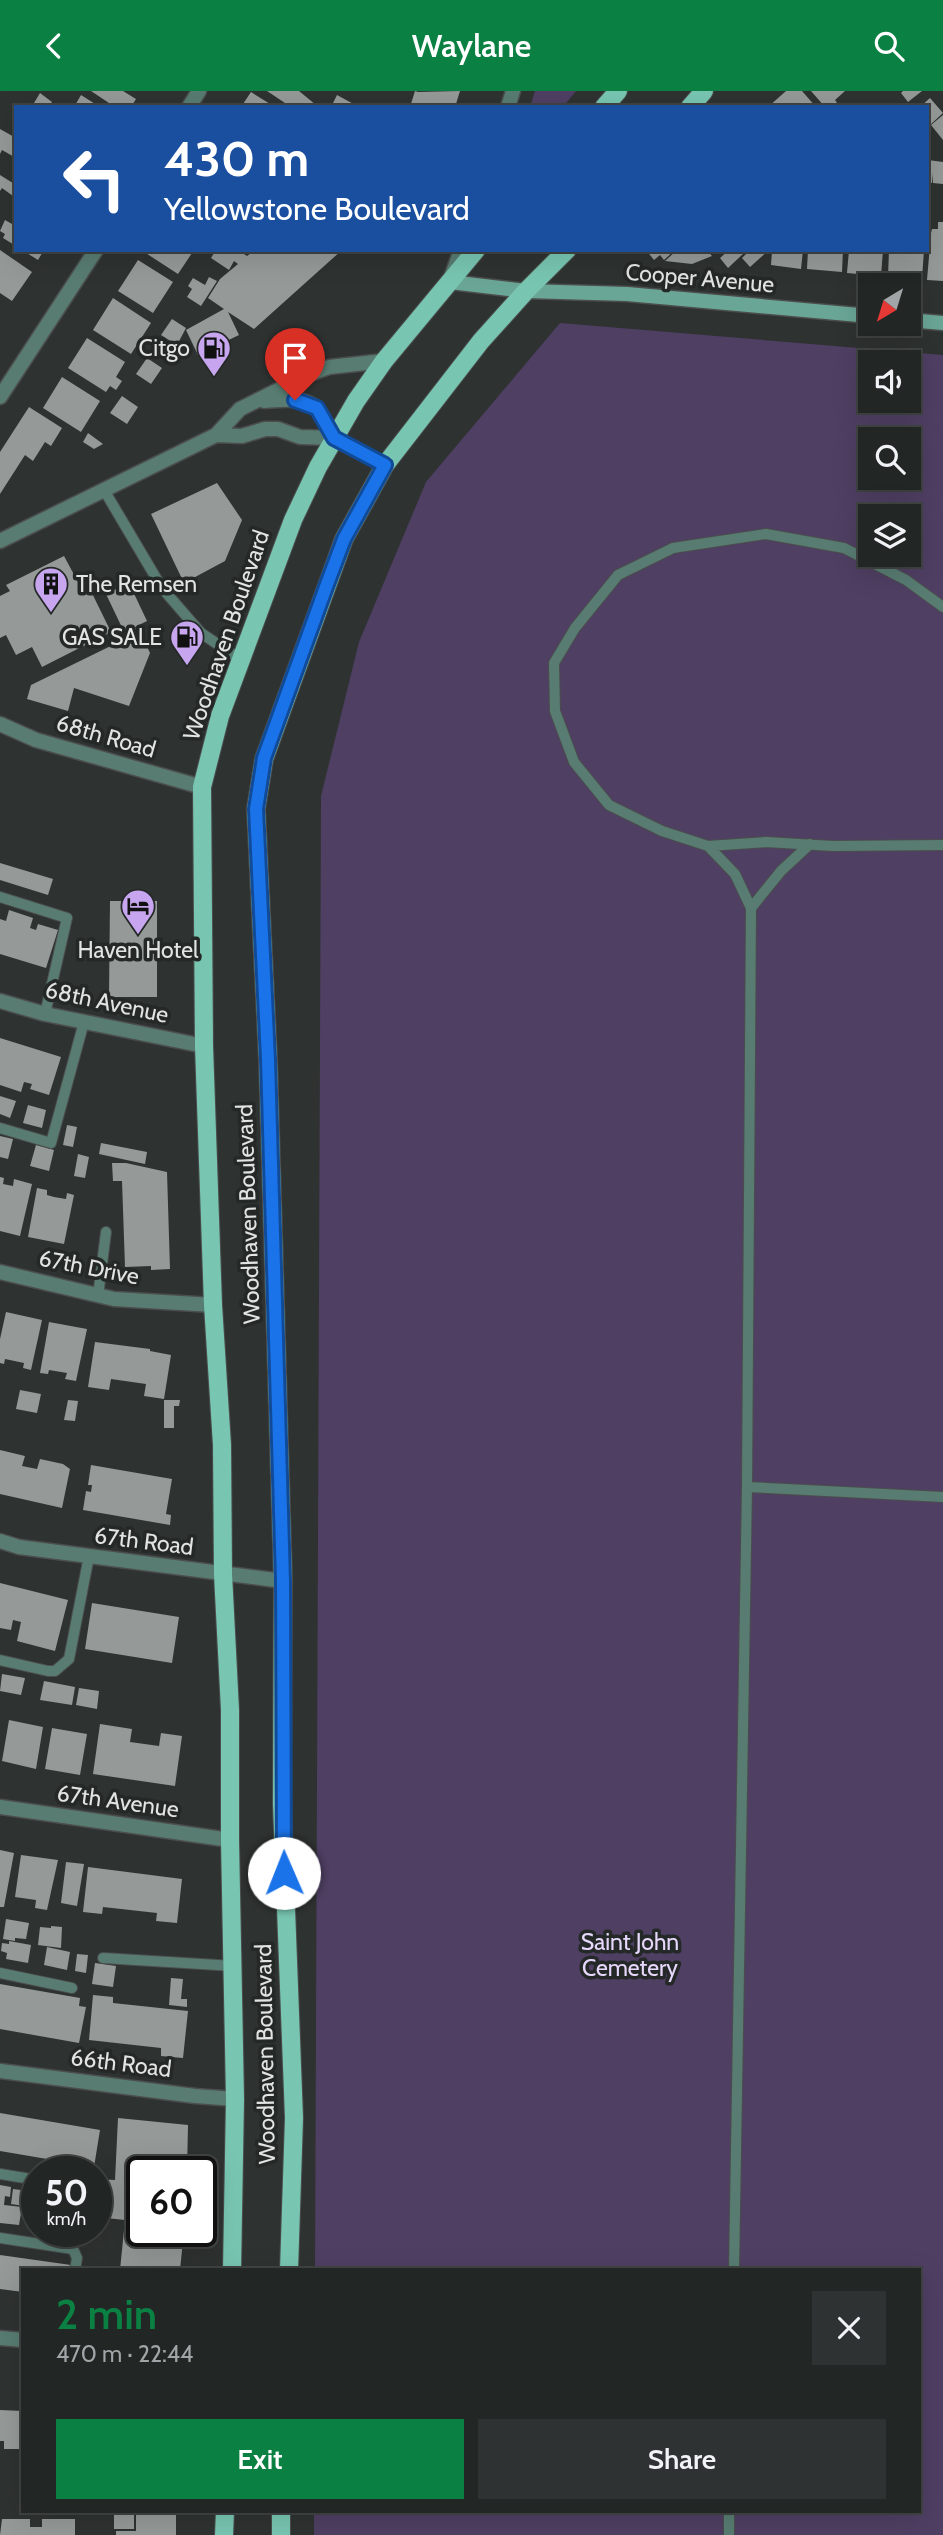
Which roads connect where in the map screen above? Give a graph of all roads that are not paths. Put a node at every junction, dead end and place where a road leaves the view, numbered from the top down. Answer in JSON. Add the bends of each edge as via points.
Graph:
{"nodes":[{"id":1,"x":618,"y":91,"type":"edge"},
{"id":2,"x":704,"y":91,"type":"edge"},
{"id":3,"x":606,"y":105,"type":"edge"},
{"id":4,"x":692,"y":105,"type":"edge"},
{"id":5,"x":95,"y":252,"type":"edge"},
{"id":6,"x":460,"y":252,"type":"edge"},
{"id":7,"x":474,"y":252,"type":"edge"},
{"id":8,"x":565,"y":252,"type":"edge"},
{"id":9,"x":450,"y":282,"type":"junction"},
{"id":10,"x":526,"y":291,"type":"junction"},
{"id":11,"x":858,"y":315,"type":"edge"},
{"id":12,"x":921,"y":321,"type":"edge"},
{"id":13,"x":943,"y":323,"type":"edge"},
{"id":14,"x":384,"y":361,"type":"junction"},
{"id":15,"x":0,"y":397,"type":"edge"},
{"id":16,"x":253,"y":403,"type":"junction"},
{"id":17,"x":216,"y":435,"type":"junction"},
{"id":18,"x":334,"y":438,"type":"junction"},
{"id":19,"x":385,"y":465,"type":"junction"},
{"id":20,"x":104,"y":490,"type":"junction"},
{"id":21,"x":0,"y":541,"type":"edge"},
{"id":22,"x":943,"y":607,"type":"edge"},
{"id":23,"x":241,"y":660,"type":"junction"},
{"id":24,"x":0,"y":724,"type":"edge"},
{"id":25,"x":202,"y":787,"type":"junction"},
{"id":26,"x":810,"y":845,"type":"junction"},
{"id":27,"x":943,"y":845,"type":"edge"},
{"id":28,"x":708,"y":846,"type":"junction"},
{"id":29,"x":0,"y":897,"type":"edge"},
{"id":30,"x":751,"y":908,"type":"junction"},
{"id":31,"x":0,"y":1001,"type":"edge"},
{"id":32,"x":45,"y":1014,"type":"junction"},
{"id":33,"x":85,"y":1022,"type":"junction"},
{"id":34,"x":204,"y":1046,"type":"junction"},
{"id":35,"x":0,"y":1128,"type":"edge"},
{"id":36,"x":106,"y":1232,"type":"dead end"},
{"id":37,"x":0,"y":1272,"type":"edge"},
{"id":38,"x":98,"y":1296,"type":"junction"},
{"id":39,"x":213,"y":1305,"type":"junction"},
{"id":40,"x":747,"y":1487,"type":"junction"},
{"id":41,"x":943,"y":1497,"type":"edge"},
{"id":42,"x":0,"y":1541,"type":"edge"},
{"id":43,"x":89,"y":1556,"type":"junction"},
{"id":44,"x":223,"y":1574,"type":"junction"},
{"id":45,"x":283,"y":1581,"type":"junction"},
{"id":46,"x":0,"y":1660,"type":"edge"},
{"id":47,"x":0,"y":1807,"type":"edge"},
{"id":48,"x":230,"y":1840,"type":"junction"},
{"id":49,"x":103,"y":1958,"type":"dead end"},
{"id":50,"x":234,"y":1966,"type":"junction"},
{"id":51,"x":0,"y":1973,"type":"edge"},
{"id":52,"x":72,"y":1987,"type":"dead end"},
{"id":53,"x":0,"y":2071,"type":"edge"},
{"id":54,"x":235,"y":2099,"type":"junction"},
{"id":55,"x":0,"y":2173,"type":"edge"},
{"id":56,"x":21,"y":2177,"type":"edge"},
{"id":57,"x":0,"y":2238,"type":"edge"},
{"id":58,"x":75,"y":2268,"type":"edge"},
{"id":59,"x":232,"y":2268,"type":"edge"},
{"id":60,"x":289,"y":2268,"type":"edge"},
{"id":61,"x":734,"y":2268,"type":"edge"},
{"id":62,"x":0,"y":2338,"type":"edge"},
{"id":63,"x":21,"y":2340,"type":"edge"},
{"id":64,"x":225,"y":2513,"type":"edge"},
{"id":65,"x":281,"y":2513,"type":"edge"},
{"id":66,"x":729,"y":2513,"type":"edge"},
{"id":67,"x":224,"y":2535,"type":"edge"},
{"id":68,"x":281,"y":2535,"type":"edge"},
{"id":69,"x":729,"y":2535,"type":"edge"}],
"edges":[{"from":1,"to":3,"type":"main road"},
{"from":2,"to":4,"type":"main road"},
{"from":5,"to":15,"type":"street"},
{"from":6,"to":9,"type":"street"},
{"from":7,"to":9,"type":"main road","name":"Woodhaven Boulevard"},
{"from":8,"to":10,"type":"main road","name":"Woodhaven Boulevard"},
{"from":9,"to":10,"type":"main road","name":"Cooper Avenue"},
{"from":9,"to":14,"type":"main road","name":"Woodhaven Boulevard"},
{"from":10,"to":11,"type":"main road","name":"Cooper Avenue","via":[[627,294]]},
{"from":10,"to":19,"type":"main road","name":"Woodhaven Boulevard"},
{"from":12,"to":13,"type":"main road"},
{"from":14,"to":16,"type":"street","via":[[329,367]]},
{"from":14,"to":18,"type":"main road","name":"Woodhaven Boulevard"},
{"from":16,"to":17,"type":"street","via":[[240,409]]},
{"from":16,"to":18,"type":"street","via":[[295,400],[309,404],[317,408]]},
{"from":17,"to":18,"type":"street","via":[[278,429],[300,437]]},
{"from":17,"to":20,"type":"street"},
{"from":18,"to":19,"type":"street"},
{"from":18,"to":23,"type":"main road","name":"Woodhaven Boulevard","via":[[293,520]]},
{"from":19,"to":45,"type":"main road","name":"Woodhaven Boulevard","via":[[339,551],[264,758],[256,809]]},
{"from":20,"to":21,"type":"street"},
{"from":20,"to":23,"type":"lane","via":[[162,588],[201,633]]},
{"from":22,"to":28,"type":"lane","via":[[906,580],[844,548],[766,534],[673,548],[618,575],[575,628],[554,663],[555,711],[574,762],[609,804],[663,831]]},
{"from":23,"to":25,"type":"main road","name":"Woodhaven Boulevard","via":[[220,716]]},
{"from":24,"to":25,"type":"street","name":"68th Road","via":[[36,740]]},
{"from":25,"to":34,"type":"main road","name":"Woodhaven Boulevard"},
{"from":26,"to":27,"type":"lane"},
{"from":26,"to":28,"type":"lane"},
{"from":26,"to":30,"type":"lane"},
{"from":28,"to":30,"type":"lane","via":[[735,874]]},
{"from":29,"to":32,"type":"lane","via":[[67,918]]},
{"from":30,"to":40,"type":"lane"},
{"from":31,"to":32,"type":"street","name":"68th Avenue"},
{"from":32,"to":33,"type":"street","name":"68th Avenue"},
{"from":33,"to":34,"type":"street","name":"68th Avenue"},
{"from":33,"to":35,"type":"lane","via":[[51,1143]]},
{"from":34,"to":39,"type":"main road","name":"Woodhaven Boulevard"},
{"from":36,"to":38,"type":"lane"},
{"from":37,"to":38,"type":"street","name":"67th Drive"},
{"from":38,"to":39,"type":"street","name":"67th Drive"},
{"from":39,"to":44,"type":"main road","name":"Woodhaven Boulevard","via":[[222,1445]]},
{"from":40,"to":41,"type":"lane"},
{"from":40,"to":61,"type":"lane"},
{"from":42,"to":43,"type":"street","name":"67th Road"},
{"from":43,"to":44,"type":"street","name":"67th Road"},
{"from":43,"to":46,"type":"lane","via":[[69,1658],[55,1671]]},
{"from":44,"to":45,"type":"street","name":"67th Road"},
{"from":44,"to":48,"type":"main road","name":"Woodhaven Boulevard"},
{"from":45,"to":60,"type":"main road","name":"Woodhaven Boulevard","via":[[282,1804],[293,2118]]},
{"from":47,"to":48,"type":"street","name":"67th Avenue"},
{"from":48,"to":50,"type":"main road","name":"Woodhaven Boulevard"},
{"from":49,"to":50,"type":"lane"},
{"from":50,"to":54,"type":"main road","name":"Woodhaven Boulevard"},
{"from":51,"to":52,"type":"lane"},
{"from":53,"to":54,"type":"street","name":"66th Road"},
{"from":54,"to":59,"type":"main road","name":"Woodhaven Boulevard"},
{"from":55,"to":56,"type":"lane"},
{"from":57,"to":58,"type":"lane","via":[[73,2249]]},
{"from":62,"to":63,"type":"street"},
{"from":64,"to":67,"type":"main road"},
{"from":65,"to":68,"type":"main road"},
{"from":66,"to":69,"type":"lane"}]}
